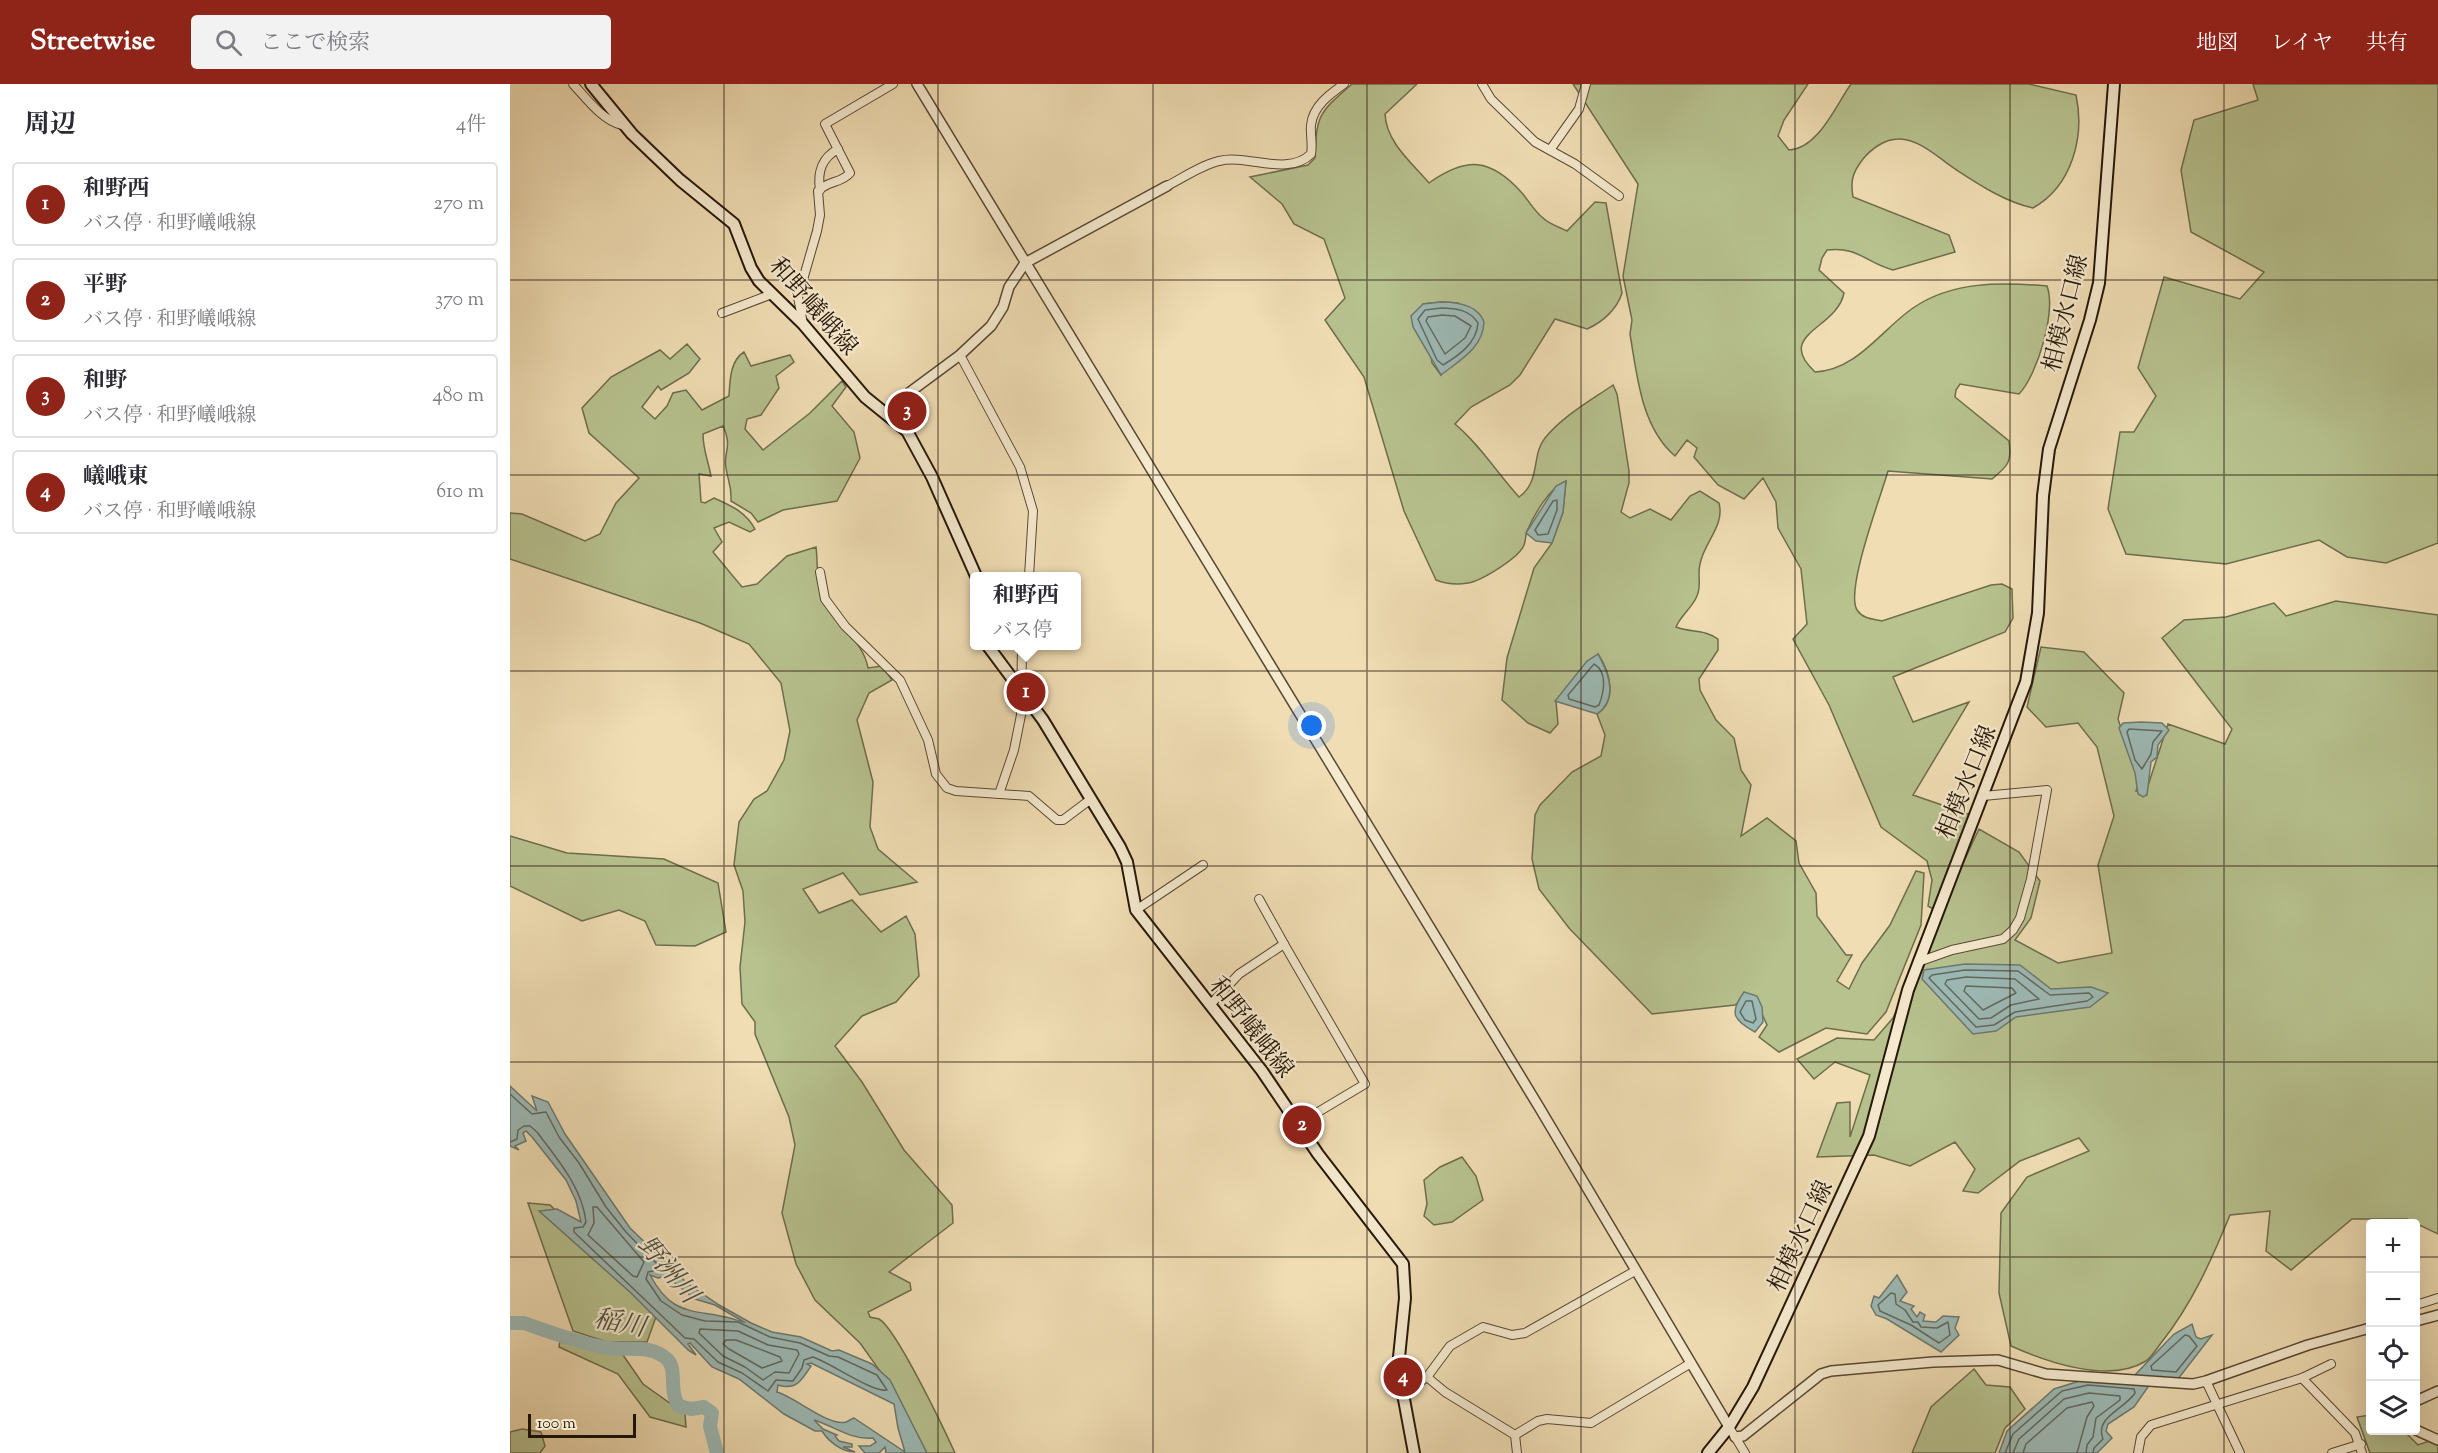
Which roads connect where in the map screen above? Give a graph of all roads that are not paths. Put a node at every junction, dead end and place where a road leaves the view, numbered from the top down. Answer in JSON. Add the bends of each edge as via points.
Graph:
{"nodes":[{"id":1,"x":573,"y":84,"type":"edge"},
{"id":2,"x":591,"y":84,"type":"edge"},
{"id":3,"x":893,"y":84,"type":"edge"},
{"id":4,"x":917,"y":84,"type":"edge"},
{"id":5,"x":1344,"y":84,"type":"edge"},
{"id":6,"x":1482,"y":84,"type":"edge"},
{"id":7,"x":1586,"y":84,"type":"edge"},
{"id":8,"x":2114,"y":84,"type":"edge"},
{"id":9,"x":622,"y":125,"type":"junction"},
{"id":10,"x":838,"y":149,"type":"junction"},
{"id":11,"x":1550,"y":150,"type":"junction"},
{"id":12,"x":1167,"y":186,"type":"joint"},
{"id":13,"x":820,"y":190,"type":"junction"},
{"id":14,"x":1619,"y":196,"type":"dead end"},
{"id":15,"x":1025,"y":263,"type":"junction"},
{"id":16,"x":772,"y":294,"type":"junction"},
{"id":17,"x":722,"y":313,"type":"dead end"},
{"id":18,"x":803,"y":324,"type":"junction"},
{"id":19,"x":960,"y":356,"type":"junction"},
{"id":20,"x":892,"y":417,"type":"junction"},
{"id":21,"x":820,"y":572,"type":"dead end"},
{"id":22,"x":973,"y":572,"type":"edge"},
{"id":23,"x":1029,"y":572,"type":"edge"},
{"id":24,"x":991,"y":650,"type":"edge"},
{"id":25,"x":1022,"y":650,"type":"edge"},
{"id":26,"x":1022,"y":694,"type":"junction"},
{"id":27,"x":999,"y":794,"type":"junction"},
{"id":28,"x":1983,"y":796,"type":"junction"},
{"id":29,"x":1091,"y":799,"type":"junction"},
{"id":30,"x":1203,"y":866,"type":"dead end"},
{"id":31,"x":1259,"y":899,"type":"dead end"},
{"id":32,"x":1136,"y":910,"type":"junction"},
{"id":33,"x":1284,"y":944,"type":"junction"},
{"id":34,"x":1918,"y":962,"type":"junction"},
{"id":35,"x":1210,"y":1005,"type":"junction"},
{"id":36,"x":1298,"y":1124,"type":"junction"},
{"id":37,"x":1635,"y":1271,"type":"junction"},
{"id":38,"x":2438,"y":1298,"type":"edge"},
{"id":39,"x":2420,"y":1303,"type":"edge"},
{"id":40,"x":2438,"y":1315,"type":"edge"},
{"id":41,"x":2420,"y":1320,"type":"edge"},
{"id":42,"x":2366,"y":1325,"type":"edge"},
{"id":43,"x":2366,"y":1329,"type":"edge"},
{"id":44,"x":2359,"y":1330,"type":"junction"},
{"id":45,"x":1691,"y":1363,"type":"junction"},
{"id":46,"x":2331,"y":1364,"type":"dead end"},
{"id":47,"x":1427,"y":1377,"type":"junction"},
{"id":48,"x":2302,"y":1378,"type":"junction"},
{"id":49,"x":2206,"y":1381,"type":"junction"},
{"id":50,"x":2438,"y":1391,"type":"edge"},
{"id":51,"x":1401,"y":1394,"type":"junction"},
{"id":52,"x":2420,"y":1399,"type":"edge"},
{"id":53,"x":2218,"y":1402,"type":"junction"},
{"id":54,"x":1732,"y":1432,"type":"junction"},
{"id":55,"x":2420,"y":1432,"type":"edge"},
{"id":56,"x":1515,"y":1435,"type":"junction"},
{"id":57,"x":2438,"y":1440,"type":"edge"},
{"id":58,"x":2361,"y":1444,"type":"junction"},
{"id":59,"x":1414,"y":1453,"type":"edge"},
{"id":60,"x":1517,"y":1453,"type":"edge"},
{"id":61,"x":1708,"y":1453,"type":"edge"},
{"id":62,"x":1745,"y":1453,"type":"edge"},
{"id":63,"x":2138,"y":1453,"type":"edge"},
{"id":64,"x":2240,"y":1453,"type":"edge"},
{"id":65,"x":2332,"y":1453,"type":"edge"},
{"id":66,"x":2362,"y":1453,"type":"edge"}],
"edges":[{"from":1,"to":9,"type":"street","via":[[593,105]]},
{"from":2,"to":9,"type":"main road","name":"和野嶬峨線"},
{"from":3,"to":10,"type":"street","via":[[825,124]]},
{"from":4,"to":15,"type":"street"},
{"from":5,"to":12,"type":"street","via":[[1322,101],[1315,113],[1311,154],[1306,159],[1283,165],[1226,159]]},
{"from":6,"to":11,"type":"street","via":[[1491,99],[1529,136]]},
{"from":7,"to":11,"type":"street","via":[[1579,110]]},
{"from":8,"to":28,"type":"main road","name":"相模水口線","via":[[2099,283],[2049,449],[2031,660],[2013,721]]},
{"from":9,"to":16,"type":"main road","name":"和野嶬峨線","via":[[734,224],[751,268]]},
{"from":10,"to":13,"type":"street","via":[[824,159],[819,172]]},
{"from":10,"to":13,"type":"street","via":[[850,173]]},
{"from":11,"to":14,"type":"street"},
{"from":12,"to":15,"type":"street"},
{"from":13,"to":18,"type":"street","via":[[818,231],[798,297]]},
{"from":15,"to":19,"type":"street","via":[[991,326]]},
{"from":15,"to":37,"type":"street"},
{"from":16,"to":17,"type":"street"},
{"from":16,"to":18,"type":"main road","name":"和野嶬峨線"},
{"from":18,"to":20,"type":"main road","name":"和野嶬峨線","via":[[865,397]]},
{"from":19,"to":20,"type":"street","via":[[910,392]]},
{"from":19,"to":23,"type":"street","via":[[1020,467],[1033,511]]},
{"from":20,"to":22,"type":"main road","name":"和野嶬峨線","via":[[908,431],[918,449]]},
{"from":21,"to":27,"type":"street","via":[[825,599],[845,626],[900,680],[928,740],[940,781],[956,791]]},
{"from":24,"to":26,"type":"main road","name":"和野嶬峨線"},
{"from":25,"to":26,"type":"street"},
{"from":26,"to":27,"type":"street","via":[[1014,750]]},
{"from":26,"to":29,"type":"main road","name":"和野嶬峨線","via":[[1043,720]]},
{"from":27,"to":29,"type":"street","via":[[1035,799],[1057,820],[1063,820]]},
{"from":28,"to":34,"type":"main road","name":"相模水口線"},
{"from":28,"to":34,"type":"street","via":[[2048,790],[2040,844],[2020,918],[2002,939]]},
{"from":29,"to":32,"type":"main road","name":"和野嶬峨線","via":[[1127,862]]},
{"from":30,"to":32,"type":"street"},
{"from":31,"to":33,"type":"street"},
{"from":32,"to":35,"type":"main road","name":"和野嶬峨線"},
{"from":33,"to":35,"type":"street","via":[[1239,974]]},
{"from":33,"to":36,"type":"street","via":[[1365,1084]]},
{"from":34,"to":54,"type":"main road","name":"相模水口線","via":[[1897,1023],[1869,1136]]},
{"from":35,"to":36,"type":"main road","name":"和野嶬峨線"},
{"from":36,"to":51,"type":"main road","name":"和野嶬峨線","via":[[1403,1264],[1405,1298],[1398,1367]]},
{"from":37,"to":45,"type":"street"},
{"from":37,"to":47,"type":"street","via":[[1525,1333],[1512,1335],[1483,1327],[1450,1346]]},
{"from":38,"to":39,"type":"street"},
{"from":40,"to":41,"type":"street"},
{"from":42,"to":44,"type":"street"},
{"from":43,"to":44,"type":"street"},
{"from":44,"to":49,"type":"street"},
{"from":45,"to":54,"type":"street"},
{"from":45,"to":56,"type":"street","via":[[1591,1423],[1547,1419]]},
{"from":46,"to":48,"type":"street"},
{"from":47,"to":51,"type":"street"},
{"from":47,"to":56,"type":"street","via":[[1444,1392]]},
{"from":48,"to":53,"type":"street"},
{"from":48,"to":58,"type":"street"},
{"from":49,"to":53,"type":"street"},
{"from":49,"to":54,"type":"street","via":[[2146,1382],[2046,1374],[1998,1360],[1831,1371],[1821,1374],[1743,1436]]},
{"from":50,"to":52,"type":"street"},
{"from":51,"to":59,"type":"main road","name":"和野嶬峨線"},
{"from":53,"to":63,"type":"street","via":[[2151,1425],[2141,1437]]},
{"from":53,"to":64,"type":"street"},
{"from":54,"to":61,"type":"main road","name":"相模水口線"},
{"from":54,"to":62,"type":"street"},
{"from":55,"to":57,"type":"street"},
{"from":56,"to":60,"type":"street"},
{"from":58,"to":65,"type":"street"},
{"from":58,"to":66,"type":"street"}]}
